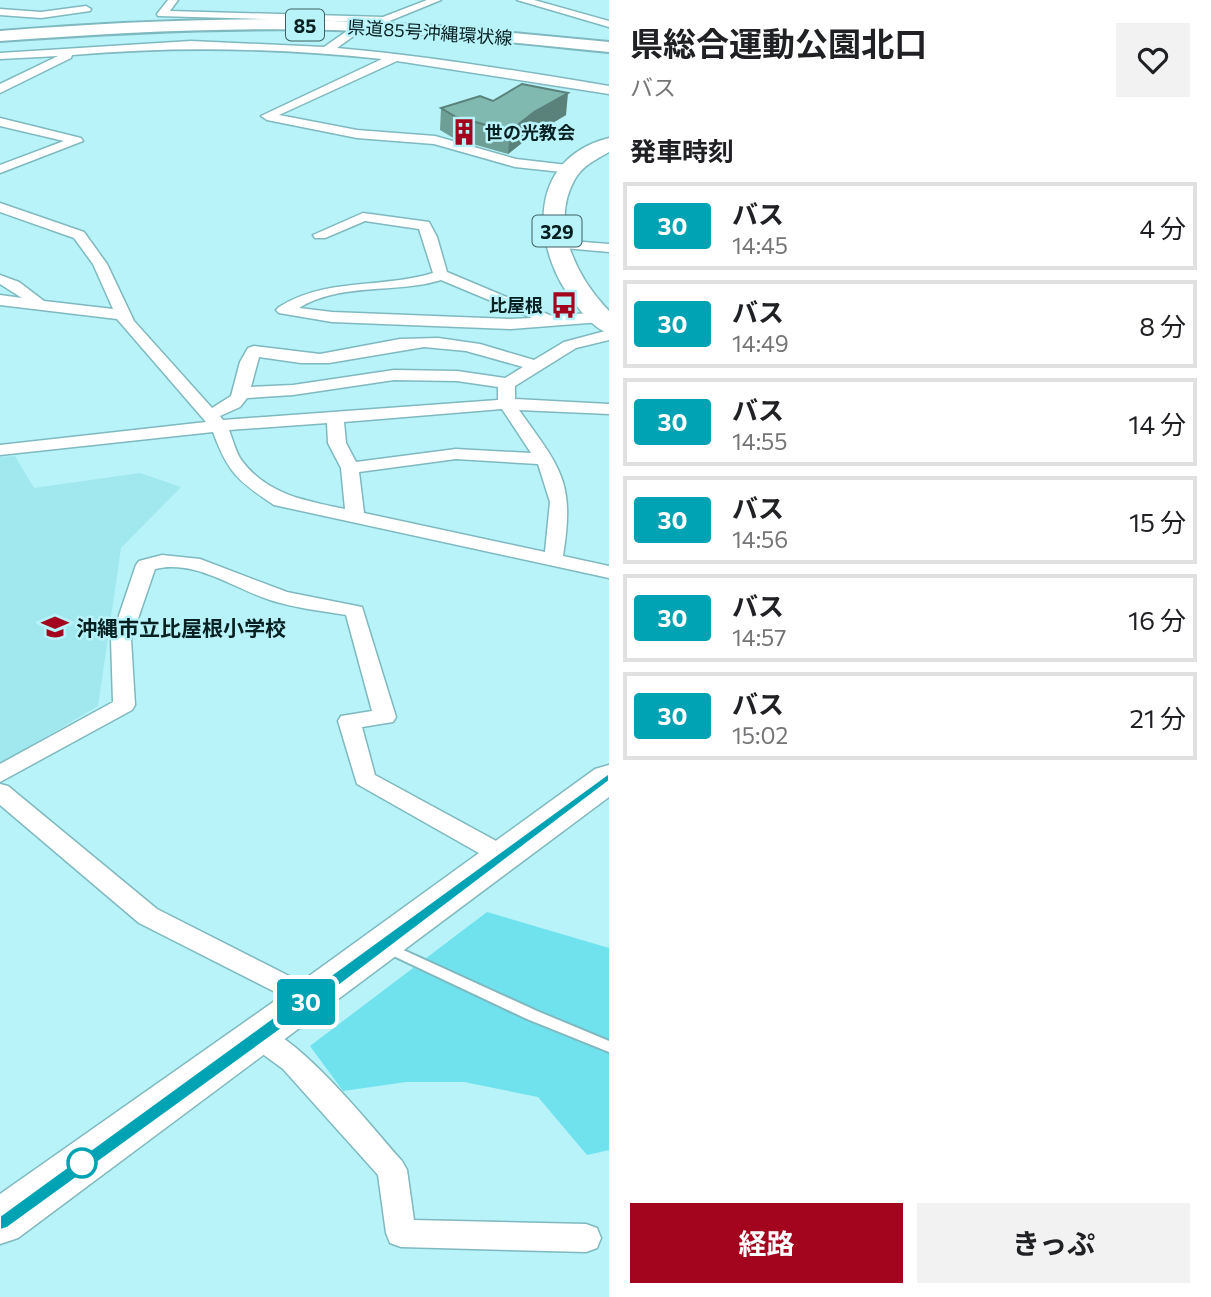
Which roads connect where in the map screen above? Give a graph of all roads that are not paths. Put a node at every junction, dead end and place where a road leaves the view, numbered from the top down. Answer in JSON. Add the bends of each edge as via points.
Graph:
{"nodes":[{"id":1,"x":173,"y":0,"type":"edge"},
{"id":2,"x":436,"y":0,"type":"edge"},
{"id":3,"x":522,"y":0,"type":"edge"},
{"id":4,"x":86,"y":9,"type":"dead end"},
{"id":5,"x":0,"y":12,"type":"edge"},
{"id":6,"x":386,"y":20,"type":"junction"},
{"id":7,"x":609,"y":24,"type":"edge"},
{"id":8,"x":359,"y":30,"type":"junction"},
{"id":9,"x":0,"y":36,"type":"edge"},
{"id":10,"x":0,"y":42,"type":"edge"},
{"id":11,"x":609,"y":47,"type":"edge"},
{"id":12,"x":326,"y":51,"type":"junction"},
{"id":13,"x":72,"y":52,"type":"junction"},
{"id":14,"x":609,"y":53,"type":"edge"},
{"id":15,"x":0,"y":56,"type":"edge"},
{"id":16,"x":396,"y":57,"type":"junction"},
{"id":17,"x":0,"y":89,"type":"edge"},
{"id":18,"x":609,"y":90,"type":"edge"},
{"id":19,"x":0,"y":122,"type":"edge"},
{"id":20,"x":609,"y":144,"type":"edge"},
{"id":21,"x":0,"y":169,"type":"edge"},
{"id":22,"x":571,"y":169,"type":"junction"},
{"id":23,"x":0,"y":207,"type":"edge"},
{"id":24,"x":320,"y":235,"type":"dead end"},
{"id":25,"x":558,"y":244,"type":"junction"},
{"id":26,"x":609,"y":248,"type":"edge"},
{"id":27,"x":442,"y":275,"type":"junction"},
{"id":28,"x":0,"y":279,"type":"edge"},
{"id":29,"x":0,"y":300,"type":"edge"},
{"id":30,"x":41,"y":305,"type":"junction"},
{"id":31,"x":124,"y":315,"type":"junction"},
{"id":32,"x":555,"y":320,"type":"junction"},
{"id":33,"x":606,"y":326,"type":"edge"},
{"id":34,"x":533,"y":365,"type":"junction"},
{"id":35,"x":508,"y":383,"type":"junction"},
{"id":36,"x":242,"y":393,"type":"junction"},
{"id":37,"x":507,"y":404,"type":"junction"},
{"id":38,"x":609,"y":409,"type":"edge"},
{"id":39,"x":335,"y":417,"type":"junction"},
{"id":40,"x":214,"y":420,"type":"junction"},
{"id":41,"x":0,"y":450,"type":"edge"},
{"id":42,"x":543,"y":459,"type":"junction"},
{"id":43,"x":350,"y":468,"type":"junction"},
{"id":44,"x":355,"y":516,"type":"junction"},
{"id":45,"x":554,"y":560,"type":"junction"},
{"id":46,"x":609,"y":572,"type":"edge"},
{"id":47,"x":0,"y":774,"type":"edge"},
{"id":48,"x":609,"y":778,"type":"edge"},
{"id":49,"x":0,"y":792,"type":"edge"},
{"id":50,"x":502,"y":855,"type":"junction"},
{"id":51,"x":382,"y":945,"type":"junction"},
{"id":52,"x":308,"y":1000,"type":"junction"},
{"id":53,"x":259,"y":1036,"type":"junction"},
{"id":54,"x":609,"y":1046,"type":"edge"},
{"id":55,"x":0,"y":1222,"type":"edge"},
{"id":56,"x":586,"y":1238,"type":"dead end"}],
"edges":[{"from":1,"to":6,"type":"street","via":[[162,14]]},
{"from":2,"to":6,"type":"street"},
{"from":3,"to":7,"type":"street"},
{"from":4,"to":5,"type":"street","via":[[41,15]]},
{"from":6,"to":8,"type":"street"},
{"from":8,"to":9,"type":"main road","name":"県道85号沖縄環状線","number":"85","via":[[182,25]]},
{"from":8,"to":10,"type":"main road","name":"県道85号沖縄環状線","number":"85","via":[[169,32]]},
{"from":8,"to":11,"type":"main road","name":"県道85号沖縄環状線","number":"85"},
{"from":8,"to":12,"type":"street"},
{"from":8,"to":14,"type":"main road","name":"県道85号沖縄環状線","number":"85"},
{"from":12,"to":13,"type":"street","via":[[180,44]]},
{"from":12,"to":16,"type":"street"},
{"from":13,"to":15,"type":"street"},
{"from":13,"to":17,"type":"street"},
{"from":16,"to":18,"type":"street"},
{"from":16,"to":22,"type":"street","via":[[267,116],[357,134],[435,140],[515,163]]},
{"from":19,"to":21,"type":"street","via":[[77,141]]},
{"from":20,"to":22,"type":"highway"},
{"from":22,"to":25,"type":"highway","number":"329","via":[[557,200]]},
{"from":23,"to":31,"type":"street","via":[[79,235],[100,264]]},
{"from":24,"to":27,"type":"street","via":[[363,217],[424,225],[436,269]]},
{"from":25,"to":26,"type":"street"},
{"from":25,"to":33,"type":"highway","number":"329","via":[[570,280]]},
{"from":27,"to":32,"type":"street"},
{"from":27,"to":32,"type":"street","via":[[411,283],[325,291],[284,310],[344,318],[511,324]]},
{"from":28,"to":30,"type":"street"},
{"from":29,"to":30,"type":"street"},
{"from":30,"to":31,"type":"street"},
{"from":31,"to":40,"type":"street"},
{"from":32,"to":33,"type":"street"},
{"from":33,"to":34,"type":"street"},
{"from":34,"to":35,"type":"street"},
{"from":34,"to":36,"type":"street","via":[[476,347],[424,342],[307,359],[254,351]]},
{"from":35,"to":36,"type":"street","via":[[394,375]]},
{"from":35,"to":37,"type":"street"},
{"from":36,"to":40,"type":"street"},
{"from":37,"to":38,"type":"street"},
{"from":37,"to":39,"type":"street"},
{"from":37,"to":42,"type":"street"},
{"from":39,"to":40,"type":"street"},
{"from":39,"to":43,"type":"street","via":[[337,443]]},
{"from":40,"to":41,"type":"street"},
{"from":40,"to":44,"type":"street","via":[[233,463],[256,484],[281,501]]},
{"from":42,"to":43,"type":"street","via":[[456,454]]},
{"from":42,"to":45,"type":"street","via":[[558,496]]},
{"from":43,"to":44,"type":"street"},
{"from":44,"to":45,"type":"street"},
{"from":45,"to":46,"type":"street"},
{"from":47,"to":50,"type":"street","via":[[124,705],[121,639],[146,565],[157,561],[196,563],[271,594],[355,611],[384,717],[349,721],[365,779]]},
{"from":48,"to":50,"type":"highway"},
{"from":49,"to":52,"type":"street","via":[[148,916]]},
{"from":50,"to":51,"type":"highway"},
{"from":51,"to":52,"type":"highway"},
{"from":51,"to":54,"type":"lane"},
{"from":52,"to":53,"type":"highway"},
{"from":53,"to":55,"type":"highway"},
{"from":53,"to":56,"type":"street","via":[[293,1061],[393,1170],[401,1233]]}]}
